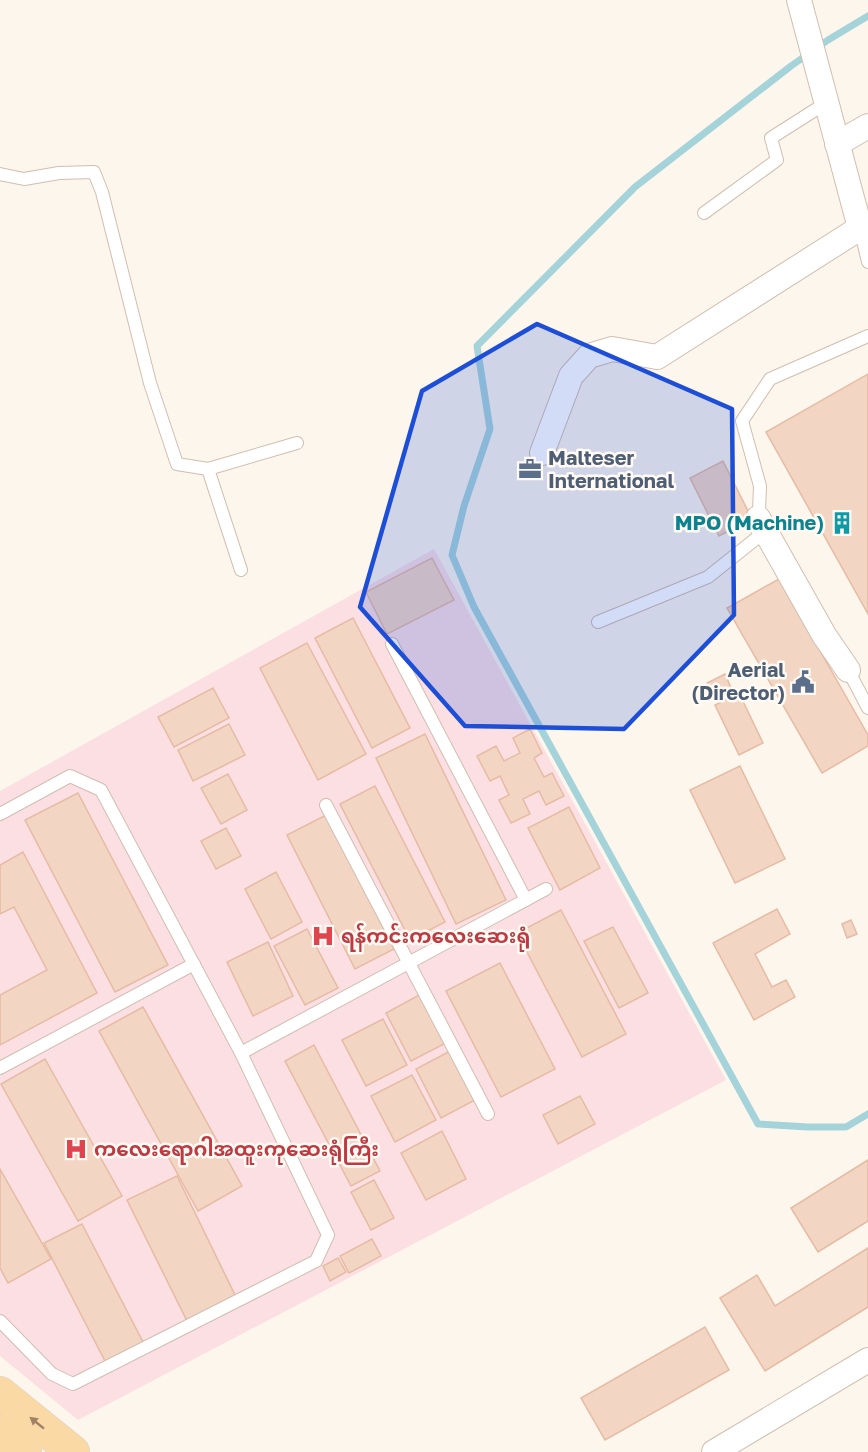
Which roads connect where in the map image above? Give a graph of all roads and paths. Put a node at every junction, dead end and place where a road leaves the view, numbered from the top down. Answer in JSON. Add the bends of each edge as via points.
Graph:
{"nodes":[{"id":1,"x":799,"y":0,"type":"edge"},
{"id":2,"x":826,"y":103,"type":"junction"},
{"id":3,"x":868,"y":126,"type":"edge"},
{"id":4,"x":837,"y":144,"type":"junction"},
{"id":5,"x":0,"y":174,"type":"edge"},
{"id":6,"x":704,"y":213,"type":"dead end"},
{"id":7,"x":860,"y":228,"type":"junction"},
{"id":8,"x":868,"y":262,"type":"edge"},
{"id":9,"x":868,"y":336,"type":"edge"},
{"id":10,"x":297,"y":442,"type":"dead end"},
{"id":11,"x":542,"y":453,"type":"dead end"},
{"id":12,"x":208,"y":470,"type":"junction"},
{"id":13,"x":758,"y":518,"type":"junction"},
{"id":14,"x":241,"y":570,"type":"dead end"},
{"id":15,"x":598,"y":622,"type":"dead end"},
{"id":16,"x":392,"y":644,"type":"dead end"},
{"id":17,"x":848,"y":670,"type":"joint"},
{"id":18,"x":868,"y":708,"type":"edge"},
{"id":19,"x":326,"y":805,"type":"dead end"},
{"id":20,"x":0,"y":814,"type":"edge"},
{"id":21,"x":546,"y":889,"type":"dead end"},
{"id":22,"x":526,"y":900,"type":"junction"},
{"id":23,"x":408,"y":963,"type":"junction"},
{"id":24,"x":194,"y":964,"type":"junction"},
{"id":25,"x":241,"y":1053,"type":"junction"},
{"id":26,"x":0,"y":1068,"type":"edge"},
{"id":27,"x":488,"y":1114,"type":"dead end"},
{"id":28,"x":0,"y":1321,"type":"edge"},
{"id":29,"x":868,"y":1360,"type":"edge"},
{"id":30,"x":0,"y":1393,"type":"edge"},
{"id":31,"x":0,"y":1432,"type":"edge"},
{"id":32,"x":25,"y":1452,"type":"edge"},
{"id":33,"x":73,"y":1452,"type":"edge"},
{"id":34,"x":714,"y":1452,"type":"edge"}],
"edges":[{"from":1,"to":2,"type":"street"},
{"from":2,"to":4,"type":"street"},
{"from":2,"to":6,"type":"lane","via":[[771,138],[777,160]]},
{"from":3,"to":4,"type":"street"},
{"from":4,"to":7,"type":"street"},
{"from":5,"to":12,"type":"lane","via":[[24,179],[94,172],[150,383],[177,464]]},
{"from":7,"to":8,"type":"lane"},
{"from":7,"to":11,"type":"street","via":[[657,357],[612,349],[589,356],[571,376]]},
{"from":9,"to":13,"type":"lane","via":[[770,380],[742,421],[760,486]]},
{"from":10,"to":12,"type":"lane"},
{"from":12,"to":14,"type":"lane"},
{"from":13,"to":15,"type":"lane","via":[[758,537],[708,577]]},
{"from":13,"to":17,"type":"street"},
{"from":16,"to":22,"type":"lane"},
{"from":17,"to":18,"type":"lane"},
{"from":19,"to":23,"type":"lane"},
{"from":20,"to":24,"type":"lane","via":[[70,777],[101,790]]},
{"from":21,"to":22,"type":"lane"},
{"from":22,"to":23,"type":"lane"},
{"from":23,"to":25,"type":"lane"},
{"from":23,"to":27,"type":"lane"},
{"from":24,"to":25,"type":"lane"},
{"from":24,"to":26,"type":"lane"},
{"from":25,"to":28,"type":"lane","via":[[328,1235],[316,1261],[73,1384],[52,1374]]},
{"from":29,"to":34,"type":"street"},
{"from":33,"to":30,"type":"main road","one_way":true},
{"from":31,"to":32,"type":"main road"}]}
